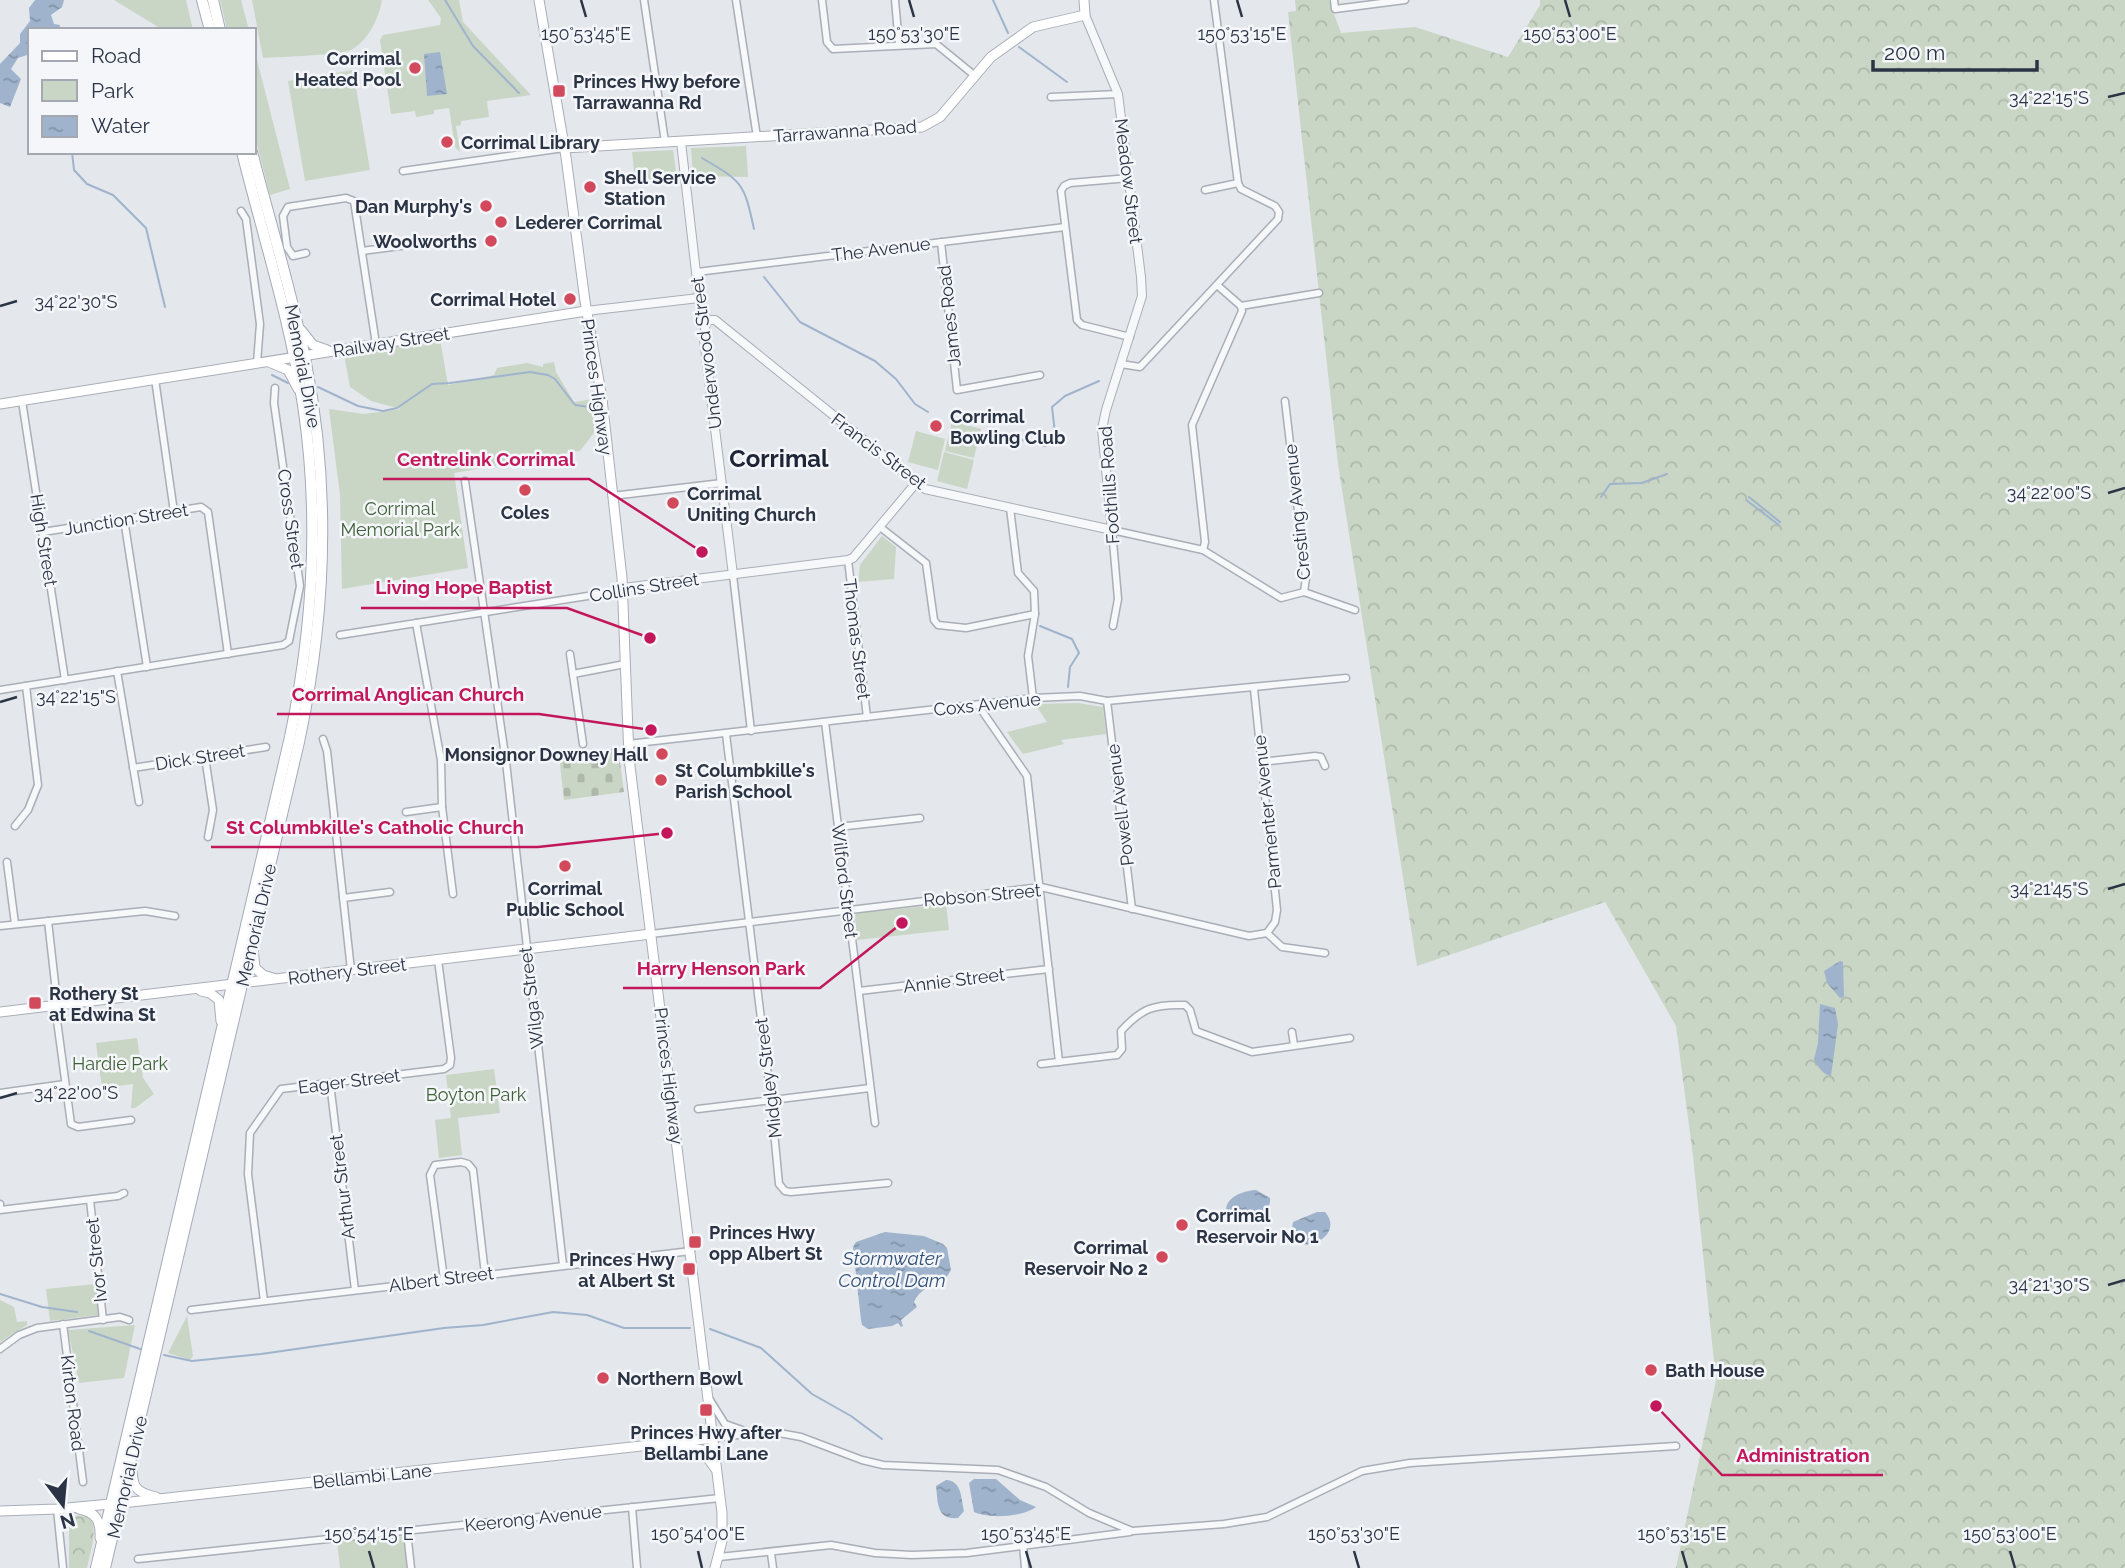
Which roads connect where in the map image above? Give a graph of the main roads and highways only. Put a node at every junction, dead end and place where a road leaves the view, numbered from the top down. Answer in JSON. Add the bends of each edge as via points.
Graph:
{"nodes":[{"id":1,"x":202,"y":0,"type":"edge"},
{"id":2,"x":213,"y":0,"type":"edge"},
{"id":3,"x":539,"y":0,"type":"edge"},
{"id":4,"x":1084,"y":0,"type":"edge"},
{"id":5,"x":1085,"y":15,"type":"joint"},
{"id":6,"x":209,"y":28,"type":"edge"},
{"id":7,"x":220,"y":28,"type":"edge"},
{"id":8,"x":564,"y":148,"type":"junction"},
{"id":9,"x":243,"y":154,"type":"edge"},
{"id":10,"x":253,"y":154,"type":"edge"},
{"id":11,"x":586,"y":312,"type":"junction"},
{"id":12,"x":296,"y":323,"type":"junction"},
{"id":13,"x":333,"y":351,"type":"junction"},
{"id":14,"x":299,"y":356,"type":"junction"},
{"id":15,"x":268,"y":361,"type":"junction"},
{"id":16,"x":0,"y":404,"type":"edge"},
{"id":17,"x":303,"y":404,"type":"junction"},
{"id":18,"x":254,"y":932,"type":"junction"},
{"id":19,"x":651,"y":934,"type":"junction"},
{"id":20,"x":279,"y":979,"type":"junction"},
{"id":21,"x":237,"y":984,"type":"junction"},
{"id":22,"x":189,"y":990,"type":"junction"},
{"id":23,"x":0,"y":1012,"type":"edge"},
{"id":24,"x":220,"y":1030,"type":"junction"},
{"id":25,"x":714,"y":1438,"type":"junction"},
{"id":26,"x":642,"y":1446,"type":"junction"},
{"id":27,"x":132,"y":1454,"type":"junction"},
{"id":28,"x":718,"y":1473,"type":"junction"},
{"id":29,"x":164,"y":1498,"type":"junction"},
{"id":30,"x":116,"y":1503,"type":"junction"},
{"id":31,"x":70,"y":1508,"type":"junction"},
{"id":32,"x":0,"y":1515,"type":"edge"},
{"id":33,"x":97,"y":1563,"type":"edge"},
{"id":34,"x":105,"y":1568,"type":"edge"},
{"id":35,"x":715,"y":1568,"type":"edge"}],
"edges":[{"from":1,"to":6,"type":"main road"},
{"from":2,"to":7,"type":"main road"},
{"from":3,"to":8,"type":"main road","name":"Princes Highway"},
{"from":4,"to":5,"type":"main road","name":"Meadow Street"},
{"from":5,"to":8,"type":"main road","name":"Tarrawanna Road","via":[[1033,27],[991,57],[940,117],[922,127]]},
{"from":8,"to":11,"type":"main road","name":"Princes Highway"},
{"from":9,"to":14,"type":"main road","name":"Memorial Drive"},
{"from":10,"to":12,"type":"main road","name":"Memorial Drive"},
{"from":11,"to":13,"type":"main road","name":"Railway Street"},
{"from":11,"to":19,"type":"main road","name":"Princes Highway","via":[[623,588],[628,744]]},
{"from":12,"to":13,"type":"main road","via":[[313,345]]},
{"from":12,"to":14,"type":"main road","name":"Memorial Drive"},
{"from":13,"to":14,"type":"main road","name":"Railway Street"},
{"from":14,"to":15,"type":"main road","name":"Railway Street"},
{"from":14,"to":17,"type":"main road","name":"Memorial Drive"},
{"from":14,"to":18,"type":"main road","name":"Memorial Drive","via":[[316,424],[321,602],[307,705]]},
{"from":15,"to":16,"type":"main road","name":"Railway Street"},
{"from":15,"to":17,"type":"main road","via":[[288,370]]},
{"from":17,"to":21,"type":"main road","name":"Memorial Drive","via":[[313,530],[308,637]]},
{"from":18,"to":20,"type":"main road","via":[[254,966],[263,975]]},
{"from":18,"to":21,"type":"main road","name":"Memorial Drive"},
{"from":19,"to":20,"type":"main road","name":"Rothery Street"},
{"from":19,"to":25,"type":"main road","name":"Princes Highway"},
{"from":20,"to":21,"type":"main road","name":"Rothery Street"},
{"from":21,"to":22,"type":"main road","name":"Rothery Street"},
{"from":21,"to":24,"type":"main road","name":"Memorial Drive"},
{"from":21,"to":27,"type":"main road","name":"Memorial Drive"},
{"from":22,"to":23,"type":"main road","name":"Rothery Street"},
{"from":22,"to":24,"type":"main road","via":[[210,992],[218,998]]},
{"from":24,"to":30,"type":"main road","name":"Memorial Drive"},
{"from":25,"to":26,"type":"main road","name":"Bellambi Lane"},
{"from":25,"to":28,"type":"main road","name":"Princes Highway"},
{"from":26,"to":28,"type":"main road","via":[[697,1448],[707,1454]]},
{"from":26,"to":29,"type":"main road","name":"Bellambi Lane"},
{"from":27,"to":29,"type":"main road","via":[[135,1487]]},
{"from":27,"to":30,"type":"main road","name":"Memorial Drive"},
{"from":28,"to":35,"type":"main road","name":"Princes Highway","via":[[723,1531]]},
{"from":29,"to":30,"type":"main road","name":"Bellambi Lane"},
{"from":30,"to":31,"type":"main road","name":"Bellambi Lane"},
{"from":30,"to":33,"type":"main road","name":"Memorial Drive"},
{"from":30,"to":34,"type":"main road","name":"Memorial Drive"},
{"from":31,"to":32,"type":"main road","name":"Bellambi Lane"},
{"from":31,"to":33,"type":"main road","via":[[89,1511],[99,1521]]}]}
